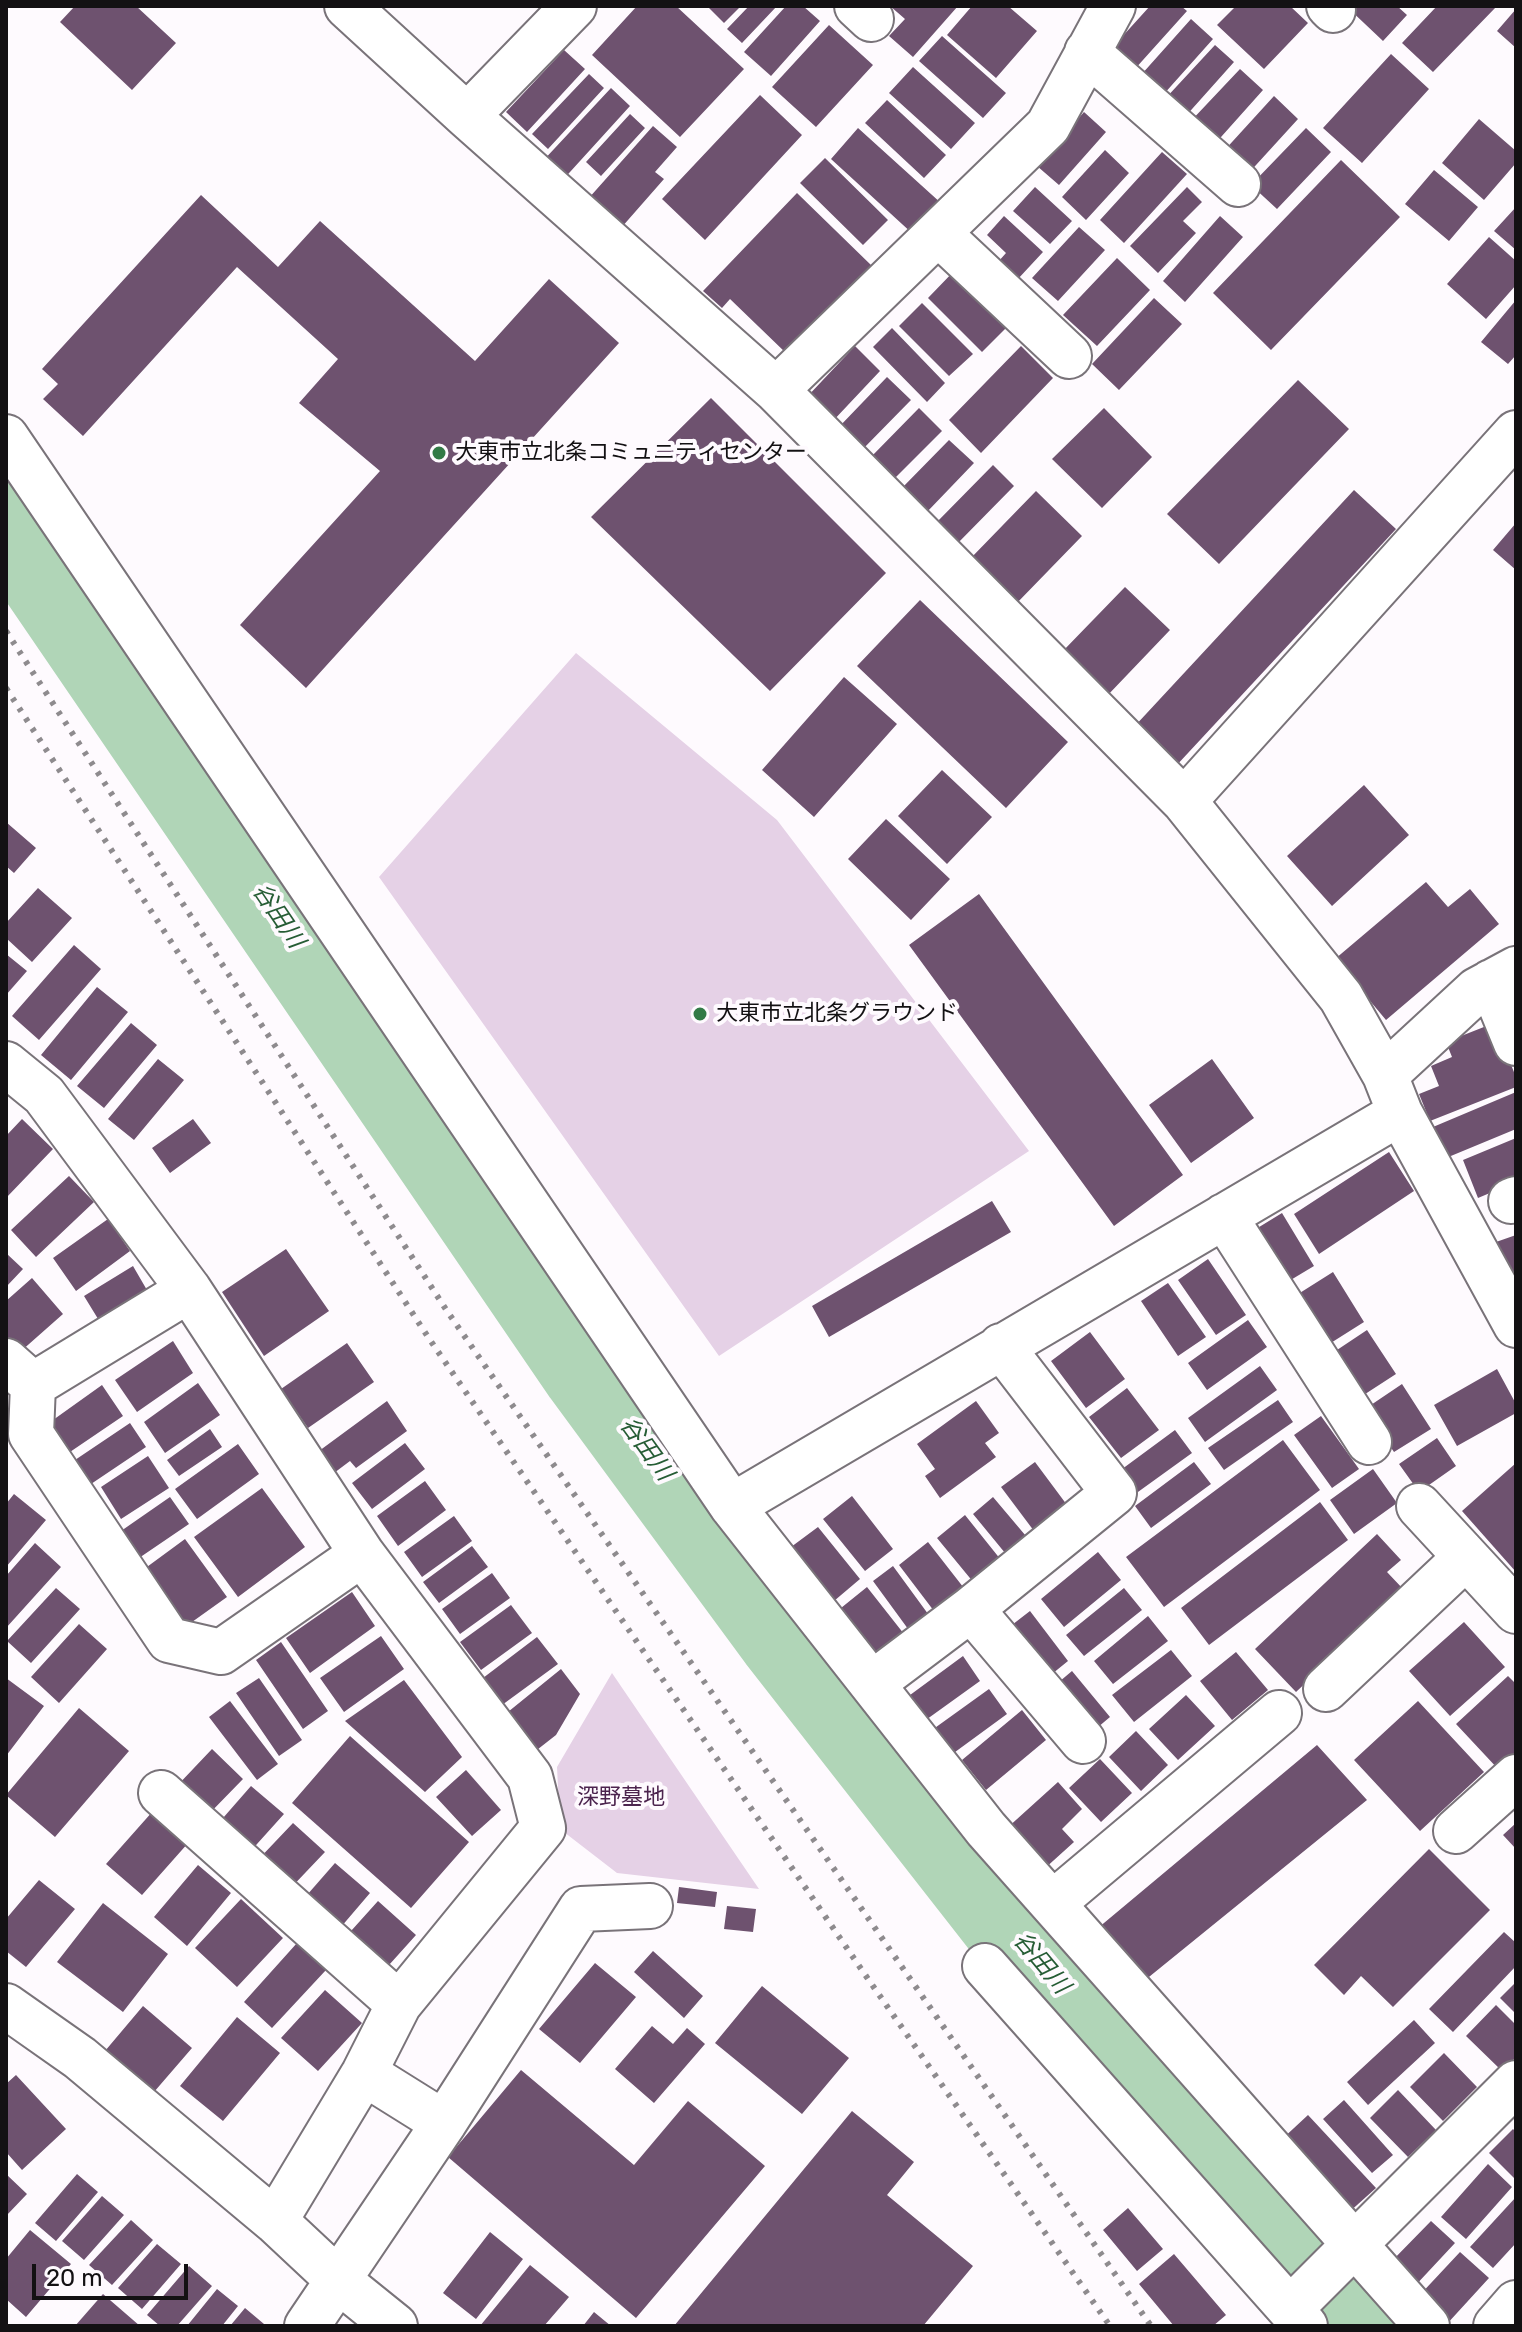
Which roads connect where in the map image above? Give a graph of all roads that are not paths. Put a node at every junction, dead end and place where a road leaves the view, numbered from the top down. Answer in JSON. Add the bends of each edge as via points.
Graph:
{"nodes":[{"id":1,"x":347,"y":6,"type":"edge"},
{"id":2,"x":574,"y":6,"type":"edge"},
{"id":3,"x":1113,"y":6,"type":"edge"},
{"id":4,"x":1087,"y":52,"type":"junction"},
{"id":5,"x":467,"y":116,"type":"junction"},
{"id":6,"x":1238,"y":184,"type":"dead end"},
{"id":7,"x":938,"y":233,"type":"junction"},
{"id":8,"x":1069,"y":356,"type":"dead end"},
{"id":9,"x":776,"y":390,"type":"junction"},
{"id":10,"x":1516,"y":433,"type":"edge"},
{"id":11,"x":6,"y":437,"type":"edge"},
{"id":12,"x":1184,"y":801,"type":"junction"},
{"id":13,"x":1504,"y":975,"type":"edge"},
{"id":14,"x":1516,"y":1043,"type":"edge"},
{"id":15,"x":6,"y":1064,"type":"edge"},
{"id":16,"x":1393,"y":1094,"type":"junction"},
{"id":17,"x":1224,"y":1216,"type":"junction"},
{"id":18,"x":189,"y":1290,"type":"junction"},
{"id":19,"x":1516,"y":1325,"type":"edge"},
{"id":20,"x":1001,"y":1346,"type":"junction"},
{"id":21,"x":20,"y":1373,"type":"edge"},
{"id":22,"x":1369,"y":1442,"type":"dead end"},
{"id":23,"x":732,"y":1506,"type":"junction"},
{"id":24,"x":1419,"y":1506,"type":"dead end"},
{"id":25,"x":362,"y":1554,"type":"junction"},
{"id":26,"x":1466,"y":1557,"type":"junction"},
{"id":27,"x":971,"y":1609,"type":"junction"},
{"id":28,"x":1516,"y":1611,"type":"edge"},
{"id":29,"x":890,"y":1670,"type":"dead end"},
{"id":30,"x":1326,"y":1689,"type":"dead end"},
{"id":31,"x":1279,"y":1713,"type":"dead end"},
{"id":32,"x":1083,"y":1741,"type":"dead end"},
{"id":33,"x":1516,"y":1777,"type":"edge"},
{"id":34,"x":161,"y":1793,"type":"dead end"},
{"id":35,"x":1456,"y":1831,"type":"dead end"},
{"id":36,"x":1053,"y":1903,"type":"junction"},
{"id":37,"x":650,"y":1906,"type":"dead end"},
{"id":38,"x":985,"y":1966,"type":"dead end"},
{"id":39,"x":399,"y":2004,"type":"junction"},
{"id":40,"x":13,"y":2023,"type":"edge"},
{"id":41,"x":364,"y":2073,"type":"junction"},
{"id":42,"x":1516,"y":2083,"type":"edge"},
{"id":43,"x":444,"y":2123,"type":"junction"},
{"id":44,"x":275,"y":2221,"type":"junction"},
{"id":45,"x":1355,"y":2246,"type":"junction"},
{"id":46,"x":338,"y":2280,"type":"junction"},
{"id":47,"x":1516,"y":2303,"type":"edge"},
{"id":48,"x":1297,"y":2318,"type":"edge"},
{"id":49,"x":307,"y":2326,"type":"edge"},
{"id":50,"x":395,"y":2326,"type":"edge"},
{"id":51,"x":1427,"y":2326,"type":"edge"},
{"id":52,"x":1496,"y":2326,"type":"edge"}],
"edges":[{"from":1,"to":5,"type":"street"},
{"from":2,"to":5,"type":"street"},
{"from":3,"to":4,"type":"street"},
{"from":4,"to":6,"type":"street"},
{"from":4,"to":7,"type":"street","via":[[1048,126]]},
{"from":5,"to":9,"type":"street"},
{"from":7,"to":8,"type":"street"},
{"from":7,"to":9,"type":"street"},
{"from":9,"to":12,"type":"street"},
{"from":10,"to":12,"type":"street"},
{"from":11,"to":23,"type":"street"},
{"from":12,"to":16,"type":"street","via":[[1341,997]]},
{"from":13,"to":14,"type":"street"},
{"from":13,"to":16,"type":"street","via":[[1477,990]]},
{"from":15,"to":18,"type":"street","via":[[44,1095]]},
{"from":16,"to":17,"type":"street"},
{"from":16,"to":19,"type":"street"},
{"from":17,"to":20,"type":"street"},
{"from":17,"to":22,"type":"street"},
{"from":18,"to":21,"type":"street"},
{"from":18,"to":25,"type":"street"},
{"from":20,"to":23,"type":"street"},
{"from":20,"to":27,"type":"street","via":[[1114,1493]]},
{"from":21,"to":25,"type":"street","via":[[31,1434],[169,1640],[221,1652]]},
{"from":23,"to":36,"type":"street","via":[[986,1829]]},
{"from":24,"to":26,"type":"street"},
{"from":25,"to":39,"type":"street","via":[[530,1777],[543,1828]]},
{"from":26,"to":28,"type":"street"},
{"from":26,"to":30,"type":"street"},
{"from":27,"to":29,"type":"street"},
{"from":27,"to":32,"type":"street"},
{"from":31,"to":36,"type":"street"},
{"from":33,"to":35,"type":"street"},
{"from":34,"to":39,"type":"street"},
{"from":36,"to":45,"type":"street"},
{"from":37,"to":43,"type":"street","via":[[581,1909]]},
{"from":38,"to":48,"type":"street"},
{"from":39,"to":41,"type":"street"},
{"from":40,"to":44,"type":"street","via":[[80,2058]]},
{"from":41,"to":43,"type":"street"},
{"from":41,"to":44,"type":"street"},
{"from":42,"to":45,"type":"street"},
{"from":43,"to":46,"type":"street"},
{"from":44,"to":46,"type":"street"},
{"from":45,"to":48,"type":"street"},
{"from":45,"to":51,"type":"street"},
{"from":46,"to":49,"type":"street"},
{"from":46,"to":50,"type":"street"},
{"from":47,"to":52,"type":"street"}]}
